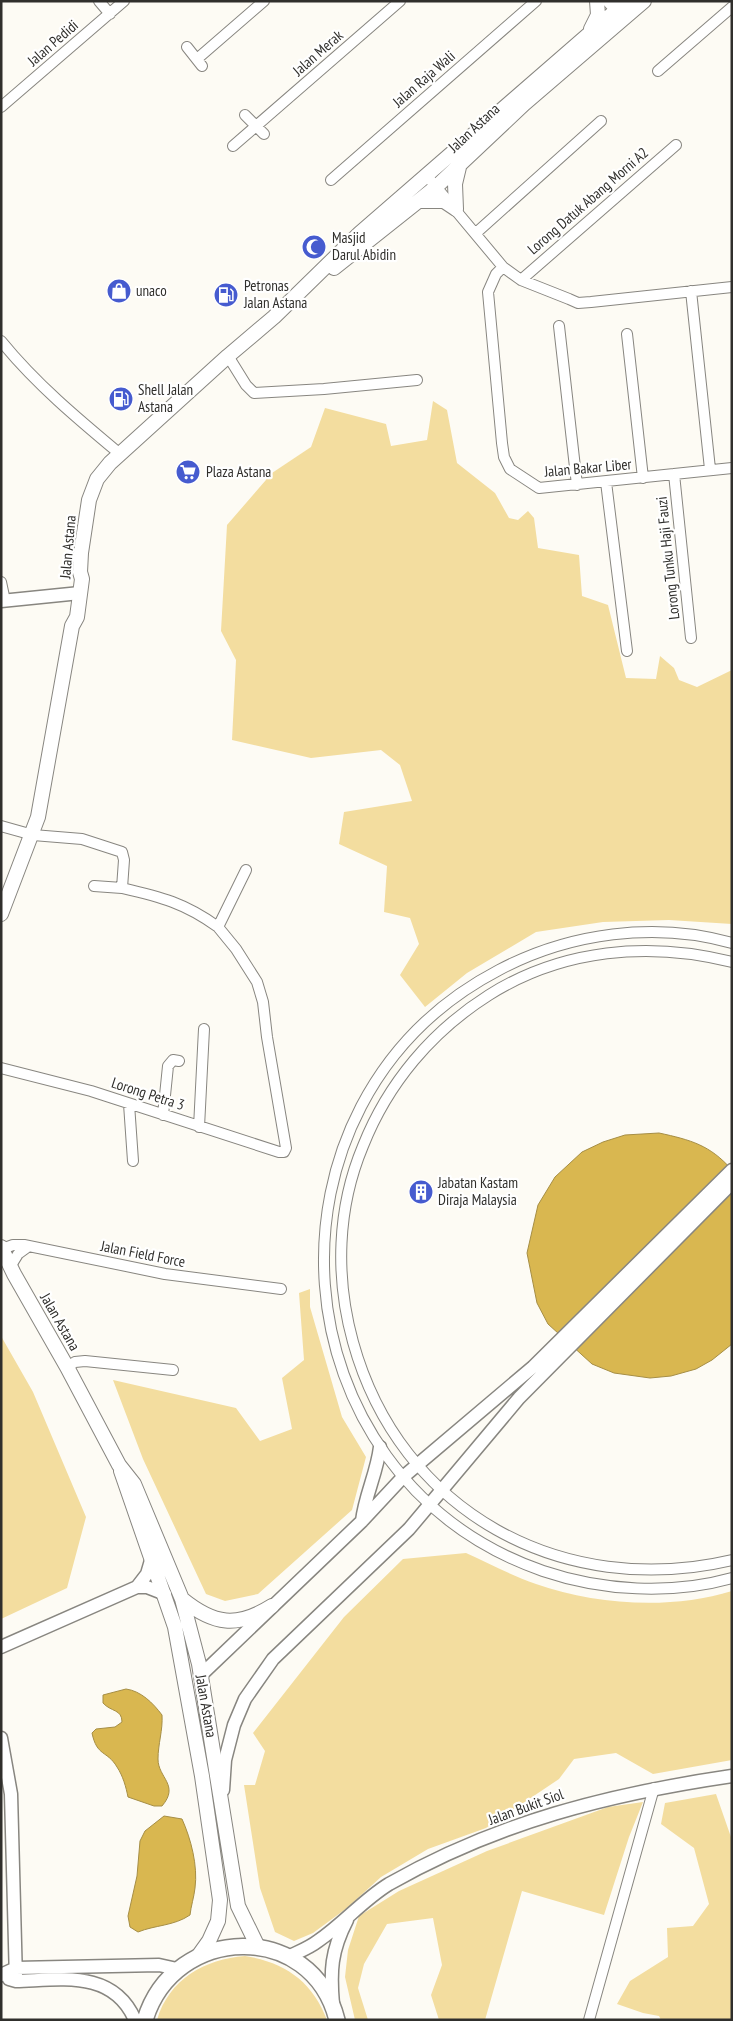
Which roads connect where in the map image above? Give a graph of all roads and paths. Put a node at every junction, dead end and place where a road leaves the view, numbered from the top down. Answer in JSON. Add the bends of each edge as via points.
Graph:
{"nodes":[{"id":1,"x":99,"y":1,"type":"edge"},
{"id":2,"x":124,"y":1,"type":"edge"},
{"id":3,"x":264,"y":1,"type":"edge"},
{"id":4,"x":400,"y":1,"type":"edge"},
{"id":5,"x":536,"y":1,"type":"edge"},
{"id":6,"x":597,"y":1,"type":"edge"},
{"id":7,"x":628,"y":1,"type":"edge"},
{"id":8,"x":644,"y":1,"type":"edge"},
{"id":9,"x":732,"y":7,"type":"edge"},
{"id":10,"x":616,"y":10,"type":"edge"},
{"id":11,"x":110,"y":14,"type":"junction"},
{"id":12,"x":590,"y":32,"type":"junction"},
{"id":13,"x":187,"y":47,"type":"dead end"},
{"id":14,"x":658,"y":71,"type":"dead end"},
{"id":15,"x":1,"y":107,"type":"edge"},
{"id":16,"x":245,"y":115,"type":"dead end"},
{"id":17,"x":601,"y":121,"type":"dead end"},
{"id":18,"x":256,"y":126,"type":"junction"},
{"id":19,"x":264,"y":134,"type":"dead end"},
{"id":20,"x":676,"y":145,"type":"dead end"},
{"id":21,"x":233,"y":146,"type":"dead end"},
{"id":22,"x":460,"y":163,"type":"junction"},
{"id":23,"x":331,"y":180,"type":"dead end"},
{"id":24,"x":431,"y":182,"type":"junction"},
{"id":25,"x":418,"y":201,"type":"junction"},
{"id":26,"x":456,"y":209,"type":"junction"},
{"id":27,"x":476,"y":233,"type":"junction"},
{"id":28,"x":503,"y":267,"type":"junction"},
{"id":29,"x":321,"y":273,"type":"junction"},
{"id":30,"x":521,"y":280,"type":"junction"},
{"id":31,"x":732,"y":287,"type":"edge"},
{"id":32,"x":691,"y":291,"type":"junction"},
{"id":33,"x":559,"y":326,"type":"dead end"},
{"id":34,"x":627,"y":334,"type":"dead end"},
{"id":35,"x":1,"y":341,"type":"edge"},
{"id":36,"x":228,"y":356,"type":"junction"},
{"id":37,"x":417,"y":380,"type":"dead end"},
{"id":38,"x":120,"y":454,"type":"junction"},
{"id":39,"x":732,"y":468,"type":"edge"},
{"id":40,"x":710,"y":469,"type":"junction"},
{"id":41,"x":674,"y":474,"type":"junction"},
{"id":42,"x":643,"y":478,"type":"junction"},
{"id":43,"x":606,"y":482,"type":"junction"},
{"id":44,"x":577,"y":485,"type":"junction"},
{"id":45,"x":1,"y":582,"type":"edge"},
{"id":46,"x":77,"y":592,"type":"junction"},
{"id":47,"x":3,"y":601,"type":"edge"},
{"id":48,"x":691,"y":638,"type":"dead end"},
{"id":49,"x":627,"y":651,"type":"dead end"},
{"id":50,"x":1,"y":826,"type":"edge"},
{"id":51,"x":33,"y":835,"type":"junction"},
{"id":52,"x":246,"y":870,"type":"dead end"},
{"id":53,"x":94,"y":886,"type":"dead end"},
{"id":54,"x":122,"y":888,"type":"junction"},
{"id":55,"x":1,"y":914,"type":"edge"},
{"id":56,"x":218,"y":927,"type":"junction"},
{"id":57,"x":732,"y":943,"type":"edge"},
{"id":58,"x":732,"y":962,"type":"edge"},
{"id":59,"x":204,"y":1029,"type":"dead end"},
{"id":60,"x":179,"y":1061,"type":"dead end"},
{"id":61,"x":1,"y":1068,"type":"edge"},
{"id":62,"x":129,"y":1104,"type":"junction"},
{"id":63,"x":163,"y":1115,"type":"junction"},
{"id":64,"x":199,"y":1127,"type":"junction"},
{"id":65,"x":133,"y":1161,"type":"dead end"},
{"id":66,"x":732,"y":1170,"type":"edge"},
{"id":67,"x":732,"y":1183,"type":"edge"},
{"id":68,"x":29,"y":1246,"type":"junction"},
{"id":69,"x":2,"y":1248,"type":"edge"},
{"id":70,"x":10,"y":1267,"type":"junction"},
{"id":71,"x":280,"y":1290,"type":"dead end"},
{"id":72,"x":67,"y":1368,"type":"junction"},
{"id":73,"x":173,"y":1370,"type":"dead end"},
{"id":74,"x":538,"y":1371,"type":"junction"},
{"id":75,"x":380,"y":1447,"type":"junction"},
{"id":76,"x":119,"y":1465,"type":"junction"},
{"id":77,"x":418,"y":1465,"type":"junction"},
{"id":78,"x":403,"y":1477,"type":"junction"},
{"id":79,"x":442,"y":1489,"type":"junction"},
{"id":80,"x":431,"y":1505,"type":"junction"},
{"id":81,"x":362,"y":1521,"type":"junction"},
{"id":82,"x":152,"y":1557,"type":"junction"},
{"id":83,"x":732,"y":1560,"type":"edge"},
{"id":84,"x":732,"y":1578,"type":"edge"},
{"id":85,"x":137,"y":1587,"type":"junction"},
{"id":86,"x":165,"y":1594,"type":"junction"},
{"id":87,"x":182,"y":1598,"type":"junction"},
{"id":88,"x":272,"y":1606,"type":"junction"},
{"id":89,"x":1,"y":1647,"type":"edge"},
{"id":90,"x":201,"y":1675,"type":"junction"},
{"id":91,"x":1,"y":1738,"type":"edge"},
{"id":92,"x":202,"y":1776,"type":"junction"},
{"id":93,"x":731,"y":1778,"type":"edge"},
{"id":94,"x":654,"y":1788,"type":"junction"},
{"id":95,"x":6,"y":1794,"type":"edge"},
{"id":96,"x":222,"y":1807,"type":"junction"},
{"id":97,"x":349,"y":1916,"type":"junction"},
{"id":98,"x":258,"y":1947,"type":"junction"},
{"id":99,"x":199,"y":1955,"type":"junction"},
{"id":100,"x":288,"y":1957,"type":"junction"},
{"id":101,"x":177,"y":1969,"type":"junction"},
{"id":102,"x":16,"y":1975,"type":"junction"},
{"id":103,"x":1,"y":1976,"type":"edge"},
{"id":104,"x":335,"y":2013,"type":"edge"},
{"id":105,"x":134,"y":2020,"type":"edge"},
{"id":106,"x":145,"y":2020,"type":"edge"},
{"id":107,"x":589,"y":2020,"type":"edge"}],
"edges":[{"from":1,"to":11,"type":"street"},
{"from":2,"to":11,"type":"street","name":"Jalan Pedidi"},
{"from":3,"to":13,"type":"street","via":[[200,62]]},
{"from":4,"to":18,"type":"street","name":"Jalan Merak"},
{"from":5,"to":23,"type":"street","name":"Jalan Raja Wali"},
{"from":6,"to":12,"type":"main road","via":[[598,15]]},
{"from":7,"to":10,"type":"main road","name":"Jalan Astana"},
{"from":8,"to":10,"type":"main road","name":"Jalan Astana"},
{"from":9,"to":14,"type":"street"},
{"from":10,"to":12,"type":"main road","name":"Jalan Astana"},
{"from":10,"to":22,"type":"main road","name":"Jalan Astana","via":[[524,104]]},
{"from":11,"to":15,"type":"street","name":"Jalan Pedidi"},
{"from":12,"to":24,"type":"main road","name":"Jalan Astana"},
{"from":16,"to":18,"type":"street"},
{"from":17,"to":27,"type":"street"},
{"from":18,"to":19,"type":"street"},
{"from":18,"to":21,"type":"street","name":"Jalan Merak"},
{"from":20,"to":30,"type":"street","name":"Lorong Datuk Abang Morni A2"},
{"from":22,"to":24,"type":"main road","name":"Jalan Astana"},
{"from":22,"to":26,"type":"main road","via":[[455,184]]},
{"from":24,"to":25,"type":"main road","name":"Jalan Astana"},
{"from":24,"to":26,"type":"street"},
{"from":24,"to":29,"type":"main road","name":"Jalan Astana","via":[[360,233]]},
{"from":25,"to":26,"type":"main road","via":[[444,201]]},
{"from":25,"to":29,"type":"main road","name":"Jalan Astana","via":[[340,265]]},
{"from":26,"to":27,"type":"street"},
{"from":27,"to":28,"type":"street"},
{"from":28,"to":30,"type":"street"},
{"from":28,"to":44,"type":"street","name":"Jalan Bakar Liber","via":[[488,292],[504,457],[510,469],[539,488]]},
{"from":29,"to":36,"type":"main road","name":"Jalan Astana"},
{"from":30,"to":32,"type":"street","via":[[578,303]]},
{"from":31,"to":32,"type":"street"},
{"from":32,"to":40,"type":"street"},
{"from":33,"to":44,"type":"street"},
{"from":34,"to":42,"type":"street"},
{"from":35,"to":38,"type":"street","via":[[30,375]]},
{"from":36,"to":37,"type":"street","via":[[254,393]]},
{"from":36,"to":38,"type":"main road","name":"Jalan Astana"},
{"from":38,"to":46,"type":"main road","name":"Jalan Astana","via":[[91,489],[80,572],[82,579]]},
{"from":39,"to":40,"type":"street","name":"Jalan Bakar Liber"},
{"from":40,"to":41,"type":"street","name":"Jalan Bakar Liber"},
{"from":41,"to":42,"type":"street","name":"Jalan Bakar Liber"},
{"from":41,"to":48,"type":"street","name":"Lorong Tunku Haji Fauzi"},
{"from":42,"to":43,"type":"street","name":"Jalan Bakar Liber"},
{"from":43,"to":44,"type":"street","name":"Jalan Bakar Liber"},
{"from":43,"to":49,"type":"street"},
{"from":45,"to":47,"type":"street"},
{"from":46,"to":47,"type":"street"},
{"from":46,"to":51,"type":"main road","name":"Jalan Astana"},
{"from":50,"to":51,"type":"street"},
{"from":51,"to":54,"type":"street","via":[[82,839],[122,852]]},
{"from":51,"to":55,"type":"main road"},
{"from":52,"to":56,"type":"street"},
{"from":53,"to":54,"type":"street"},
{"from":54,"to":56,"type":"street","via":[[166,898],[198,912]]},
{"from":56,"to":64,"type":"street","name":"Lorong Petra 3","via":[[257,982],[286,1148],[279,1152]]},
{"from":57,"to":75,"type":"street","via":[[680,934],[639,932],[597,936],[518,960],[481,979],[432,1016],[377,1079],[342,1148],[332,1184],[323,1241],[328,1322],[336,1355],[352,1395]]},
{"from":58,"to":77,"type":"street","via":[[704,955],[644,950],[584,957],[554,965],[526,976],[473,1005],[433,1039],[395,1084],[368,1132],[350,1182],[342,1236],[342,1290],[361,1370],[385,1420]]},
{"from":59,"to":64,"type":"street"},
{"from":60,"to":63,"type":"street","via":[[173,1060],[168,1066]]},
{"from":61,"to":62,"type":"street","name":"Lorong Petra 3"},
{"from":62,"to":63,"type":"street","name":"Lorong Petra 3"},
{"from":62,"to":65,"type":"street"},
{"from":63,"to":64,"type":"street","name":"Lorong Petra 3"},
{"from":66,"to":74,"type":"street"},
{"from":67,"to":74,"type":"street"},
{"from":68,"to":69,"type":"street","name":"Jalan Field Force"},
{"from":68,"to":70,"type":"street","via":[[18,1254]]},
{"from":68,"to":71,"type":"street","name":"Jalan Field Force","via":[[165,1274]]},
{"from":69,"to":70,"type":"main road","name":"Jalan Astana"},
{"from":70,"to":72,"type":"main road","name":"Jalan Astana"},
{"from":72,"to":73,"type":"street","via":[[75,1362],[85,1361]]},
{"from":72,"to":76,"type":"main road","name":"Jalan Astana"},
{"from":74,"to":77,"type":"street"},
{"from":74,"to":79,"type":"street"},
{"from":75,"to":78,"type":"street"},
{"from":75,"to":81,"type":"street"},
{"from":76,"to":82,"type":"main road","name":"Jalan Astana"},
{"from":76,"to":87,"type":"main road","name":"Jalan Astana","via":[[134,1484]]},
{"from":77,"to":78,"type":"street"},
{"from":77,"to":79,"type":"street"},
{"from":78,"to":80,"type":"street"},
{"from":78,"to":81,"type":"street"},
{"from":79,"to":80,"type":"street"},
{"from":79,"to":83,"type":"street","via":[[496,1530],[559,1557],[593,1566],[662,1571]]},
{"from":80,"to":84,"type":"street","via":[[465,1532],[495,1550],[559,1576],[635,1589],[677,1588]]},
{"from":80,"to":96,"type":"street","via":[[259,1677],[245,1699],[229,1741],[224,1760]]},
{"from":81,"to":88,"type":"street"},
{"from":82,"to":85,"type":"street","via":[[147,1574]]},
{"from":82,"to":86,"type":"main road","name":"Jalan Astana"},
{"from":85,"to":86,"type":"street"},
{"from":85,"to":89,"type":"street"},
{"from":86,"to":92,"type":"main road","name":"Jalan Astana","via":[[180,1652]]},
{"from":87,"to":88,"type":"main road","via":[[204,1614],[220,1620],[254,1618]]},
{"from":87,"to":90,"type":"main road","name":"Jalan Astana"},
{"from":88,"to":90,"type":"street"},
{"from":90,"to":92,"type":"main road","via":[[195,1681],[192,1698]]},
{"from":90,"to":96,"type":"main road","name":"Jalan Astana"},
{"from":91,"to":95,"type":"street","via":[[8,1768]]},
{"from":92,"to":99,"type":"main road","name":"Jalan Astana","via":[[220,1900],[218,1921]]},
{"from":93,"to":94,"type":"street","name":"Jalan Bukit Siol"},
{"from":94,"to":97,"type":"street","name":"Jalan Bukit Siol","via":[[582,1804],[517,1825],[423,1866],[388,1885]]},
{"from":94,"to":107,"type":"street"},
{"from":95,"to":102,"type":"street"},
{"from":96,"to":98,"type":"main road","name":"Jalan Astana","via":[[238,1906]]},
{"from":97,"to":100,"type":"street","name":"Jalan Bukit Siol","via":[[319,1941]]},
{"from":97,"to":104,"type":"street","via":[[330,1964]]},
{"from":98,"to":99,"type":"main road","via":[[231,1946]]},
{"from":98,"to":100,"type":"main road"},
{"from":99,"to":101,"type":"main road"},
{"from":100,"to":104,"type":"main road","via":[[314,1978]]},
{"from":101,"to":102,"type":"street","via":[[159,1965]]},
{"from":101,"to":106,"type":"main road","via":[[159,1988]]},
{"from":102,"to":103,"type":"street"},
{"from":102,"to":105,"type":"street","via":[[95,1982],[122,2000]]}]}
